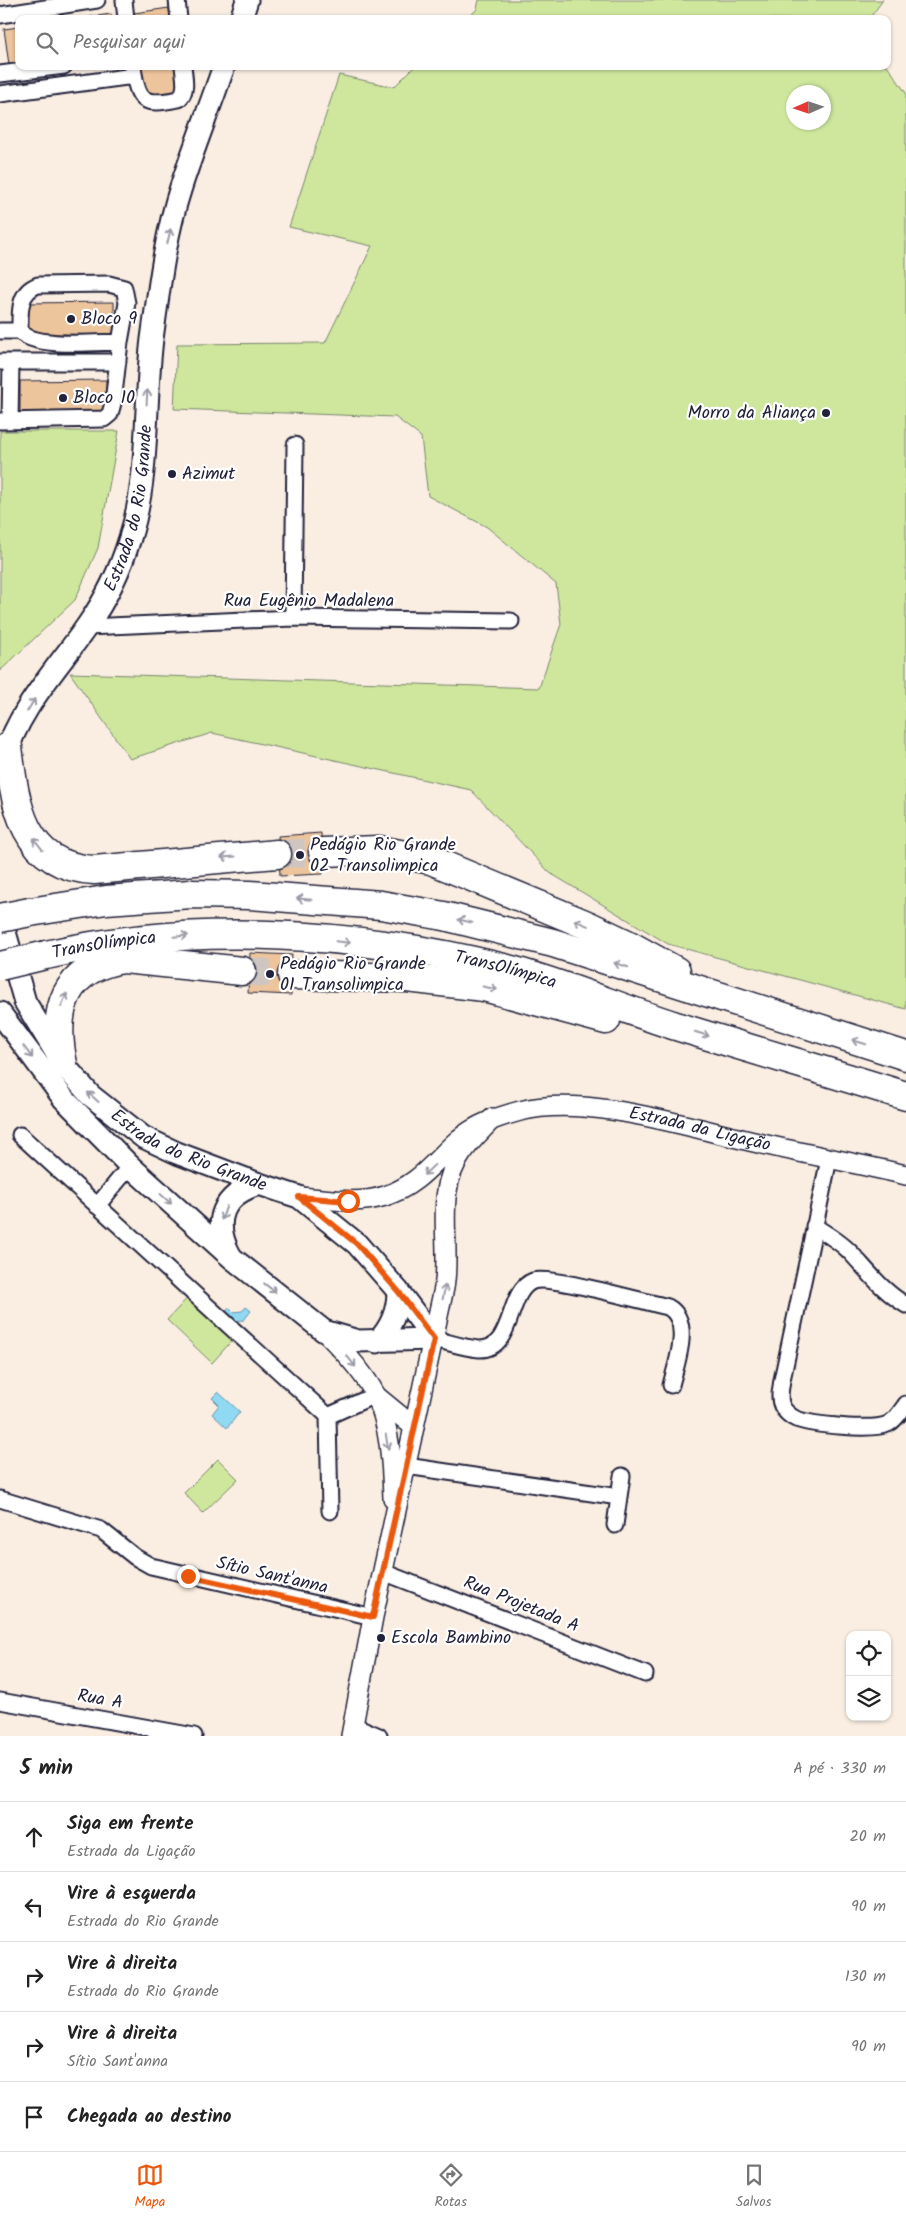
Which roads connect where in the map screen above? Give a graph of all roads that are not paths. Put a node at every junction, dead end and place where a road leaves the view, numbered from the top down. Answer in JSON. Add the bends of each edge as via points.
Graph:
{"nodes":[{"id":1,"x":97,"y":0,"type":"edge"},
{"id":2,"x":124,"y":0,"type":"edge"},
{"id":3,"x":177,"y":0,"type":"edge"},
{"id":4,"x":247,"y":0,"type":"edge"},
{"id":5,"x":0,"y":15,"type":"edge"},
{"id":6,"x":126,"y":15,"type":"edge"},
{"id":7,"x":179,"y":15,"type":"edge"},
{"id":8,"x":242,"y":15,"type":"edge"},
{"id":9,"x":32,"y":70,"type":"edge"},
{"id":10,"x":183,"y":70,"type":"edge"},
{"id":11,"x":223,"y":70,"type":"edge"},
{"id":12,"x":133,"y":71,"type":"edge"},
{"id":13,"x":0,"y":74,"type":"edge"},
{"id":14,"x":0,"y":94,"type":"edge"},
{"id":15,"x":0,"y":331,"type":"edge"},
{"id":16,"x":20,"y":331,"type":"junction"},
{"id":17,"x":120,"y":342,"type":"junction"},
{"id":18,"x":5,"y":362,"type":"edge"},
{"id":19,"x":118,"y":362,"type":"junction"},
{"id":20,"x":5,"y":421,"type":"edge"},
{"id":21,"x":295,"y":445,"type":"dead end"},
{"id":22,"x":104,"y":617,"type":"junction"},
{"id":23,"x":293,"y":618,"type":"junction"},
{"id":24,"x":510,"y":621,"type":"dead end"},
{"id":25,"x":8,"y":748,"type":"junction"},
{"id":26,"x":0,"y":777,"type":"edge"},
{"id":27,"x":323,"y":852,"type":"tunnel mouth"},
{"id":28,"x":277,"y":854,"type":"tunnel mouth"},
{"id":29,"x":0,"y":917,"type":"edge"},
{"id":30,"x":0,"y":966,"type":"edge"},
{"id":31,"x":242,"y":972,"type":"tunnel mouth"},
{"id":32,"x":292,"y":975,"type":"tunnel mouth"},
{"id":33,"x":716,"y":996,"type":"junction"},
{"id":34,"x":0,"y":1013,"type":"edge"},
{"id":35,"x":674,"y":1025,"type":"junction"},
{"id":36,"x":906,"y":1056,"type":"edge"},
{"id":37,"x":63,"y":1064,"type":"junction"},
{"id":38,"x":906,"y":1096,"type":"edge"},
{"id":39,"x":493,"y":1118,"type":"junction"},
{"id":40,"x":20,"y":1135,"type":"dead end"},
{"id":41,"x":829,"y":1159,"type":"junction"},
{"id":42,"x":130,"y":1166,"type":"junction"},
{"id":43,"x":906,"y":1175,"type":"edge"},
{"id":44,"x":259,"y":1184,"type":"junction"},
{"id":45,"x":299,"y":1197,"type":"junction"},
{"id":46,"x":97,"y":1206,"type":"junction"},
{"id":47,"x":814,"y":1226,"type":"junction"},
{"id":48,"x":232,"y":1258,"type":"junction"},
{"id":49,"x":398,"y":1291,"type":"junction"},
{"id":50,"x":906,"y":1305,"type":"edge"},
{"id":51,"x":324,"y":1331,"type":"junction"},
{"id":52,"x":434,"y":1339,"type":"junction"},
{"id":53,"x":377,"y":1342,"type":"junction"},
{"id":54,"x":671,"y":1386,"type":"dead end"},
{"id":55,"x":375,"y":1394,"type":"junction"},
{"id":56,"x":906,"y":1404,"type":"edge"},
{"id":57,"x":328,"y":1416,"type":"junction"},
{"id":58,"x":414,"y":1427,"type":"junction"},
{"id":59,"x":406,"y":1466,"type":"junction"},
{"id":60,"x":622,"y":1476,"type":"dead end"},
{"id":61,"x":619,"y":1497,"type":"junction"},
{"id":62,"x":0,"y":1499,"type":"edge"},
{"id":63,"x":330,"y":1511,"type":"dead end"},
{"id":64,"x":395,"y":1521,"type":"junction"},
{"id":65,"x":615,"y":1525,"type":"dead end"},
{"id":66,"x":383,"y":1572,"type":"junction"},
{"id":67,"x":373,"y":1617,"type":"junction"},
{"id":68,"x":645,"y":1674,"type":"dead end"},
{"id":69,"x":0,"y":1701,"type":"edge"},
{"id":70,"x":352,"y":1730,"type":"edge"},
{"id":71,"x":194,"y":1736,"type":"edge"},
{"id":72,"x":379,"y":1736,"type":"edge"}],
"edges":[{"from":1,"to":5,"type":"street"},
{"from":2,"to":6,"type":"street"},
{"from":3,"to":7,"type":"street"},
{"from":4,"to":8,"type":"main road"},
{"from":9,"to":13,"type":"street"},
{"from":10,"to":12,"type":"street","via":[[182,96],[154,102],[141,98]]},
{"from":22,"to":11,"type":"main road","name":"Estrada do Rio Grande","one_way":true,"via":[[131,535],[139,497],[152,341],[165,255],[180,189]]},
{"from":12,"to":14,"type":"street"},
{"from":15,"to":16,"type":"street"},
{"from":16,"to":17,"type":"street","via":[[37,341]]},
{"from":16,"to":17,"type":"street","via":[[20,311],[25,293],[30,288],[120,285],[127,292],[128,303]]},
{"from":17,"to":19,"type":"street"},
{"from":18,"to":19,"type":"street"},
{"from":18,"to":20,"type":"street"},
{"from":19,"to":20,"type":"street","via":[[113,403],[107,418]]},
{"from":21,"to":23,"type":"street"},
{"from":22,"to":23,"type":"street","name":"Rua Eugênio Madalena"},
{"from":25,"to":22,"type":"main road","name":"Estrada do Rio Grande","one_way":true,"via":[[44,684],[87,627]]},
{"from":23,"to":24,"type":"street","name":"Rua Eugênio Madalena"},
{"from":25,"to":26,"type":"main road","name":"Estrada do Rio Grande"},
{"from":28,"to":25,"type":"highway","one_way":true,"via":[[94,870],[61,864],[47,855],[34,840],[20,815]]},
{"from":33,"to":27,"type":"highway","one_way":true,"via":[[629,944],[431,860],[379,850]]},
{"from":33,"to":29,"type":"highway","one_way":true,"bridge":true,"via":[[553,943],[444,916],[381,905],[191,894],[106,900]]},
{"from":29,"to":37,"type":"main road","name":"Estrada do Rio Grande","via":[[25,1002]]},
{"from":30,"to":35,"type":"highway","name":"TransOlímpica","one_way":true,"bridge":true,"via":[[101,944],[186,935],[288,936],[384,946],[505,968]]},
{"from":37,"to":31,"type":"highway","one_way":true,"via":[[58,1032],[61,1006],[68,992],[90,970],[109,961],[124,959]]},
{"from":32,"to":35,"type":"highway","one_way":true,"via":[[407,978],[484,987],[646,1028]]},
{"from":36,"to":33,"type":"highway","one_way":true},
{"from":34,"to":42,"type":"main road","name":"Estrada do Rio Grande","one_way":true,"via":[[64,1099]]},
{"from":35,"to":38,"type":"highway","name":"TransOlímpica","one_way":true},
{"from":44,"to":37,"type":"main road","name":"Estrada do Rio Grande","one_way":true,"via":[[144,1136],[90,1095]]},
{"from":39,"to":41,"type":"street","name":"Estrada da Ligação","via":[[545,1106],[571,1106],[629,1114]]},
{"from":39,"to":45,"type":"street","name":"Estrada da Ligação","one_way":true,"via":[[460,1139],[426,1174],[387,1196],[348,1201]]},
{"from":52,"to":39,"type":"street","one_way":true,"via":[[447,1272],[446,1185],[462,1153]]},
{"from":40,"to":46,"type":"street"},
{"from":41,"to":43,"type":"street","name":"Estrada da Ligação"},
{"from":41,"to":47,"type":"street"},
{"from":42,"to":46,"type":"street"},
{"from":42,"to":48,"type":"main road","name":"Estrada do Rio Grande","one_way":true},
{"from":44,"to":45,"type":"main road","name":"Estrada do Rio Grande"},
{"from":44,"to":48,"type":"main road","one_way":true,"via":[[234,1195],[223,1213],[221,1233]]},
{"from":45,"to":49,"type":"main road","name":"Estrada do Rio Grande","via":[[357,1244]]},
{"from":46,"to":57,"type":"street"},
{"from":47,"to":50,"type":"street","via":[[834,1238],[884,1290]]},
{"from":47,"to":56,"type":"street","via":[[782,1380],[782,1407],[796,1419],[874,1427],[895,1420]]},
{"from":48,"to":51,"type":"main road","name":"Estrada do Rio Grande","one_way":true},
{"from":49,"to":52,"type":"main road","name":"Estrada do Rio Grande"},
{"from":49,"to":53,"type":"main road","via":[[393,1318]]},
{"from":51,"to":53,"type":"main road","name":"Estrada do Rio Grande","via":[[358,1341]]},
{"from":51,"to":55,"type":"street","name":"Estrada do Rio Grande","one_way":true},
{"from":52,"to":53,"type":"main road","name":"Estrada do Rio Grande"},
{"from":52,"to":54,"type":"street","via":[[478,1349],[489,1347],[500,1340],[527,1284],[534,1280],[559,1282],[674,1310],[681,1329]]},
{"from":52,"to":58,"type":"street","name":"Estrada do Rio Grande"},
{"from":55,"to":57,"type":"street"},
{"from":55,"to":58,"type":"street"},
{"from":55,"to":64,"type":"street","name":"Estrada do Rio Grande","one_way":true,"via":[[387,1437]]},
{"from":57,"to":63,"type":"street"},
{"from":58,"to":59,"type":"street","name":"Estrada do Rio Grande"},
{"from":59,"to":61,"type":"street"},
{"from":59,"to":64,"type":"street","name":"Estrada do Rio Grande"},
{"from":60,"to":61,"type":"street"},
{"from":61,"to":65,"type":"street"},
{"from":62,"to":67,"type":"street","name":"Sítio Sant'anna","via":[[101,1530],[151,1566]]},
{"from":64,"to":66,"type":"street","name":"Estrada do Rio Grande"},
{"from":66,"to":67,"type":"street","name":"Estrada do Rio Grande"},
{"from":66,"to":68,"type":"street","name":"Rua Projetada A"},
{"from":67,"to":70,"type":"street","name":"Estrada do Rio Grande"},
{"from":69,"to":71,"type":"street","name":"Rua A"},
{"from":70,"to":72,"type":"street"}]}
